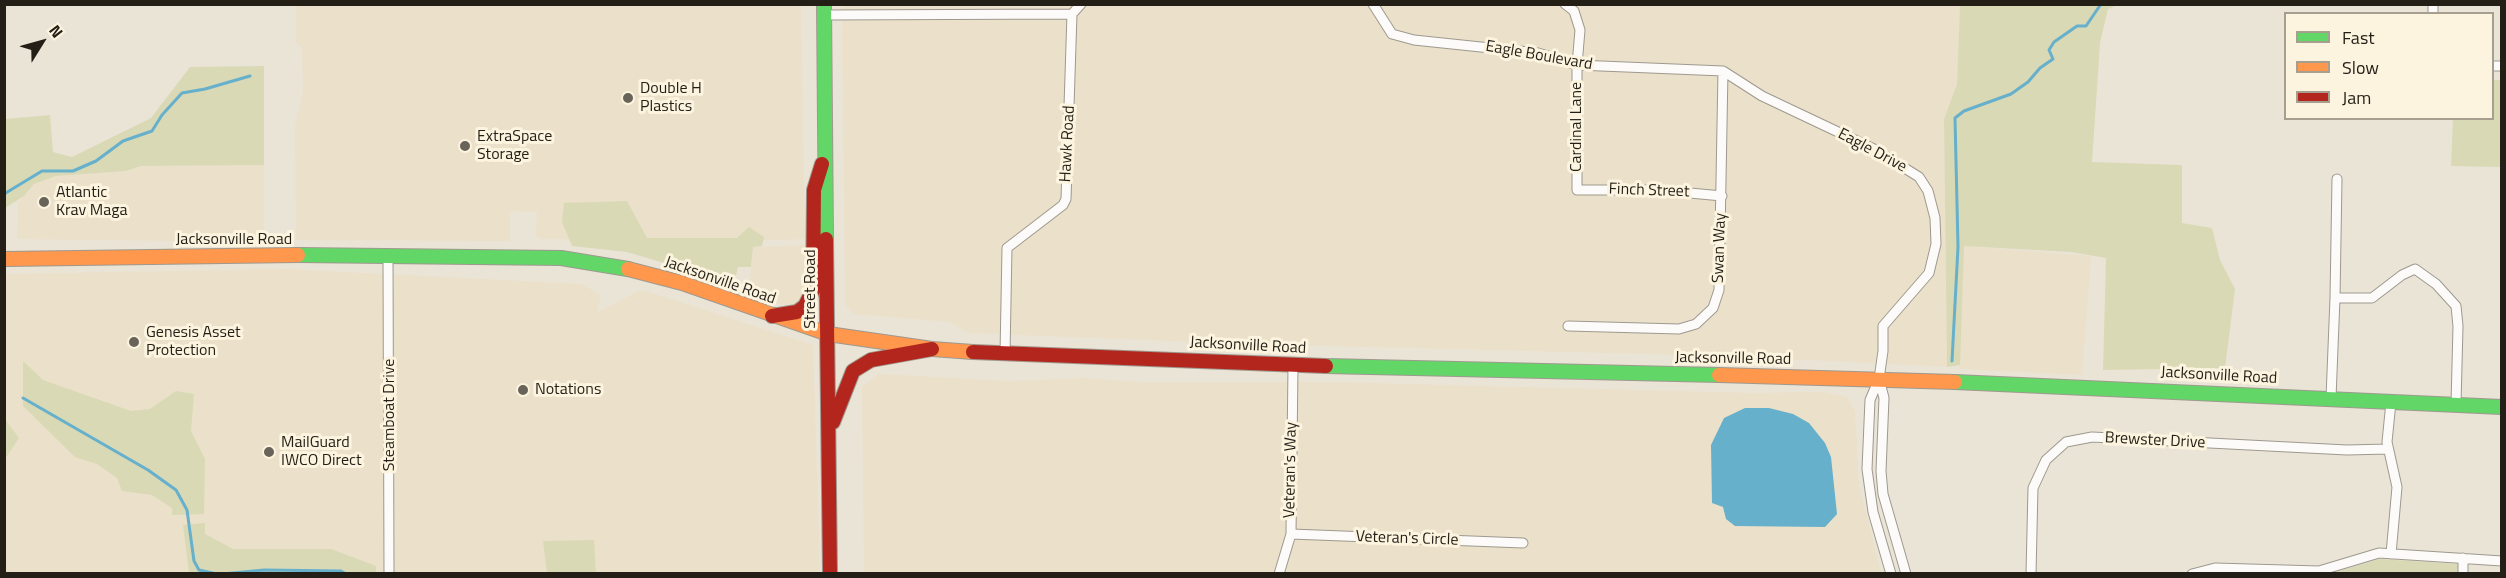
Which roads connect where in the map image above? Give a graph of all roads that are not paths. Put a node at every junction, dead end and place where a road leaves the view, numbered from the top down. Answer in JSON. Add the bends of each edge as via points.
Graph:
{"nodes":[{"id":1,"x":1081,"y":4,"type":"edge"},
{"id":2,"x":1373,"y":4,"type":"edge"},
{"id":3,"x":1565,"y":4,"type":"edge"},
{"id":4,"x":824,"y":10,"type":"edge"},
{"id":5,"x":1072,"y":14,"type":"junction"},
{"id":6,"x":1577,"y":65,"type":"junction"},
{"id":7,"x":1723,"y":71,"type":"junction"},
{"id":8,"x":825,"y":152,"type":"junction"},
{"id":9,"x":2337,"y":179,"type":"dead end"},
{"id":10,"x":1577,"y":190,"type":"joint"},
{"id":11,"x":1722,"y":196,"type":"junction"},
{"id":12,"x":388,"y":256,"type":"junction"},
{"id":13,"x":4,"y":259,"type":"edge"},
{"id":14,"x":2335,"y":298,"type":"junction"},
{"id":15,"x":772,"y":316,"type":"junction"},
{"id":16,"x":1568,"y":326,"type":"dead end"},
{"id":17,"x":828,"y":334,"type":"junction"},
{"id":18,"x":932,"y":349,"type":"junction"},
{"id":19,"x":1005,"y":354,"type":"junction"},
{"id":20,"x":1293,"y":366,"type":"junction"},
{"id":21,"x":1879,"y":379,"type":"junction"},
{"id":22,"x":2331,"y":398,"type":"junction"},
{"id":23,"x":2391,"y":402,"type":"junction"},
{"id":24,"x":2456,"y":404,"type":"junction"},
{"id":25,"x":2502,"y":407,"type":"edge"},
{"id":26,"x":829,"y":433,"type":"junction"},
{"id":27,"x":2388,"y":449,"type":"junction"},
{"id":28,"x":1291,"y":534,"type":"junction"},
{"id":29,"x":1522,"y":543,"type":"dead end"},
{"id":30,"x":2391,"y":554,"type":"junction"},
{"id":31,"x":2463,"y":558,"type":"junction"},
{"id":32,"x":2502,"y":561,"type":"edge"},
{"id":33,"x":2302,"y":572,"type":"edge"},
{"id":34,"x":389,"y":573,"type":"edge"},
{"id":35,"x":830,"y":573,"type":"edge"},
{"id":36,"x":1279,"y":573,"type":"edge"},
{"id":37,"x":1891,"y":573,"type":"edge"},
{"id":38,"x":1906,"y":573,"type":"edge"},
{"id":39,"x":2031,"y":573,"type":"edge"},
{"id":40,"x":2192,"y":573,"type":"edge"},
{"id":41,"x":2463,"y":573,"type":"edge"}],
"edges":[{"from":1,"to":5,"type":"street"},
{"from":2,"to":6,"type":"street","name":"Eagle Boulevard","via":[[1392,34],[1414,40],[1538,53]]},
{"from":3,"to":6,"type":"street","name":"Cardinal Lane","via":[[1580,24]]},
{"from":4,"to":5,"type":"street"},
{"from":4,"to":8,"type":"main road","name":"Street Road"},
{"from":5,"to":19,"type":"street","name":"Hawk Road","via":[[1066,200],[1007,248]]},
{"from":6,"to":7,"type":"street","name":"Eagle Boulevard"},
{"from":6,"to":10,"type":"street","name":"Cardinal Lane"},
{"from":7,"to":11,"type":"street","name":"Swan Way"},
{"from":7,"to":21,"type":"street","name":"Eagle Drive","via":[[1762,96],[1874,149],[1919,177],[1928,190],[1936,244],[1929,273],[1883,326]]},
{"from":8,"to":15,"type":"main road","via":[[814,190],[813,290],[797,312]]},
{"from":8,"to":17,"type":"main road","name":"Street Road"},
{"from":9,"to":14,"type":"street"},
{"from":10,"to":11,"type":"street","name":"Finch Street","via":[[1658,190]]},
{"from":11,"to":16,"type":"street","name":"Swan Way","via":[[1719,290],[1713,308],[1696,324],[1679,329]]},
{"from":12,"to":13,"type":"main road","name":"Jacksonville Road"},
{"from":12,"to":15,"type":"main road","name":"Jacksonville Road","via":[[561,258],[666,278]]},
{"from":12,"to":34,"type":"street","name":"Steamboat Drive"},
{"from":14,"to":22,"type":"street"},
{"from":14,"to":24,"type":"street","via":[[2372,298],[2415,269],[2436,284],[2456,306]]},
{"from":15,"to":17,"type":"main road","name":"Jacksonville Road"},
{"from":17,"to":18,"type":"main road","name":"Jacksonville Road"},
{"from":17,"to":26,"type":"main road","name":"Street Road"},
{"from":18,"to":19,"type":"main road","name":"Jacksonville Road"},
{"from":18,"to":26,"type":"main road","via":[[871,360],[853,371]]},
{"from":19,"to":20,"type":"main road","name":"Jacksonville Road"},
{"from":20,"to":21,"type":"main road","name":"Jacksonville Road"},
{"from":20,"to":28,"type":"street","name":"Veteran's Way"},
{"from":21,"to":22,"type":"main road","name":"Jacksonville Road"},
{"from":21,"to":37,"type":"street","via":[[1870,400],[1867,469],[1873,512]]},
{"from":21,"to":38,"type":"street","via":[[1884,398],[1883,494]]},
{"from":22,"to":23,"type":"main road","name":"Jacksonville Road"},
{"from":23,"to":24,"type":"main road","name":"Jacksonville Road"},
{"from":23,"to":27,"type":"street"},
{"from":24,"to":25,"type":"main road","name":"Jacksonville Road"},
{"from":26,"to":35,"type":"main road","name":"Street Road"},
{"from":27,"to":30,"type":"street","via":[[2397,487]]},
{"from":27,"to":39,"type":"street","name":"Brewster Drive","via":[[2092,437],[2066,442],[2046,459],[2033,488]]},
{"from":28,"to":29,"type":"street","name":"Veteran's Circle"},
{"from":28,"to":36,"type":"street","name":"Veteran's Way"},
{"from":30,"to":31,"type":"street"},
{"from":30,"to":33,"type":"street","via":[[2379,553],[2319,572]]},
{"from":31,"to":32,"type":"street"},
{"from":31,"to":41,"type":"street"},
{"from":33,"to":40,"type":"street","via":[[2214,568]]}]}
